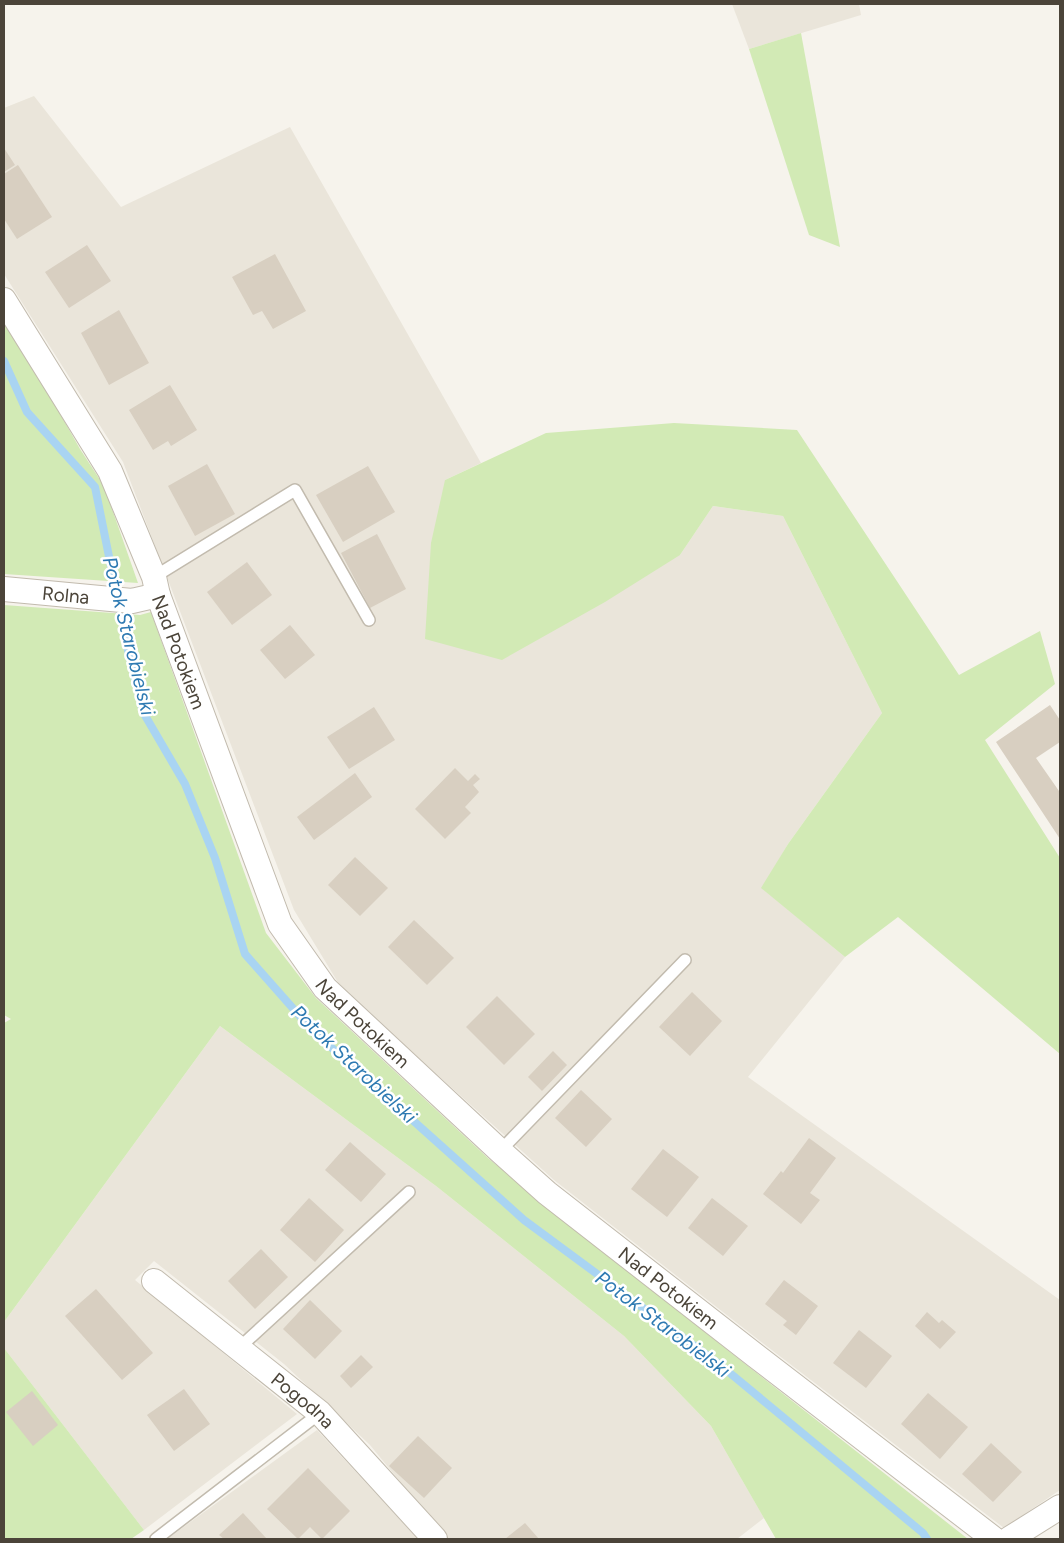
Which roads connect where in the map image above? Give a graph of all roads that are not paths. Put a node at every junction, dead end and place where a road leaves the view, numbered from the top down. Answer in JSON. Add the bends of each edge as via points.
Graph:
{"nodes":[{"id":1,"x":4,"y":300,"type":"edge"},
{"id":2,"x":156,"y":586,"type":"junction"},
{"id":3,"x":4,"y":589,"type":"edge"},
{"id":4,"x":369,"y":620,"type":"dead end"},
{"id":5,"x":685,"y":960,"type":"dead end"},
{"id":6,"x":500,"y":1151,"type":"junction"},
{"id":7,"x":409,"y":1192,"type":"dead end"},
{"id":8,"x":154,"y":1281,"type":"dead end"},
{"id":9,"x":238,"y":1348,"type":"junction"},
{"id":10,"x":320,"y":1412,"type":"junction"},
{"id":11,"x":1060,"y":1507,"type":"edge"},
{"id":12,"x":156,"y":1539,"type":"edge"},
{"id":13,"x":435,"y":1539,"type":"edge"},
{"id":14,"x":994,"y":1539,"type":"edge"},
{"id":15,"x":1009,"y":1539,"type":"edge"}],
"edges":[{"from":1,"to":2,"type":"street","name":"Nad Potokiem","via":[[110,471]]},
{"from":2,"to":3,"type":"street","name":"Rolna","via":[[132,601]]},
{"from":2,"to":4,"type":"lane","via":[[295,490]]},
{"from":2,"to":6,"type":"street","name":"Nad Potokiem","via":[[280,924],[325,988]]},
{"from":5,"to":6,"type":"lane"},
{"from":6,"to":14,"type":"street","name":"Nad Potokiem","via":[[547,1193]]},
{"from":7,"to":9,"type":"lane"},
{"from":8,"to":9,"type":"street","name":"Pogodna"},
{"from":9,"to":10,"type":"street","name":"Pogodna"},
{"from":10,"to":12,"type":"lane"},
{"from":10,"to":13,"type":"street","name":"Pogodna"},
{"from":11,"to":15,"type":"street"}]}
